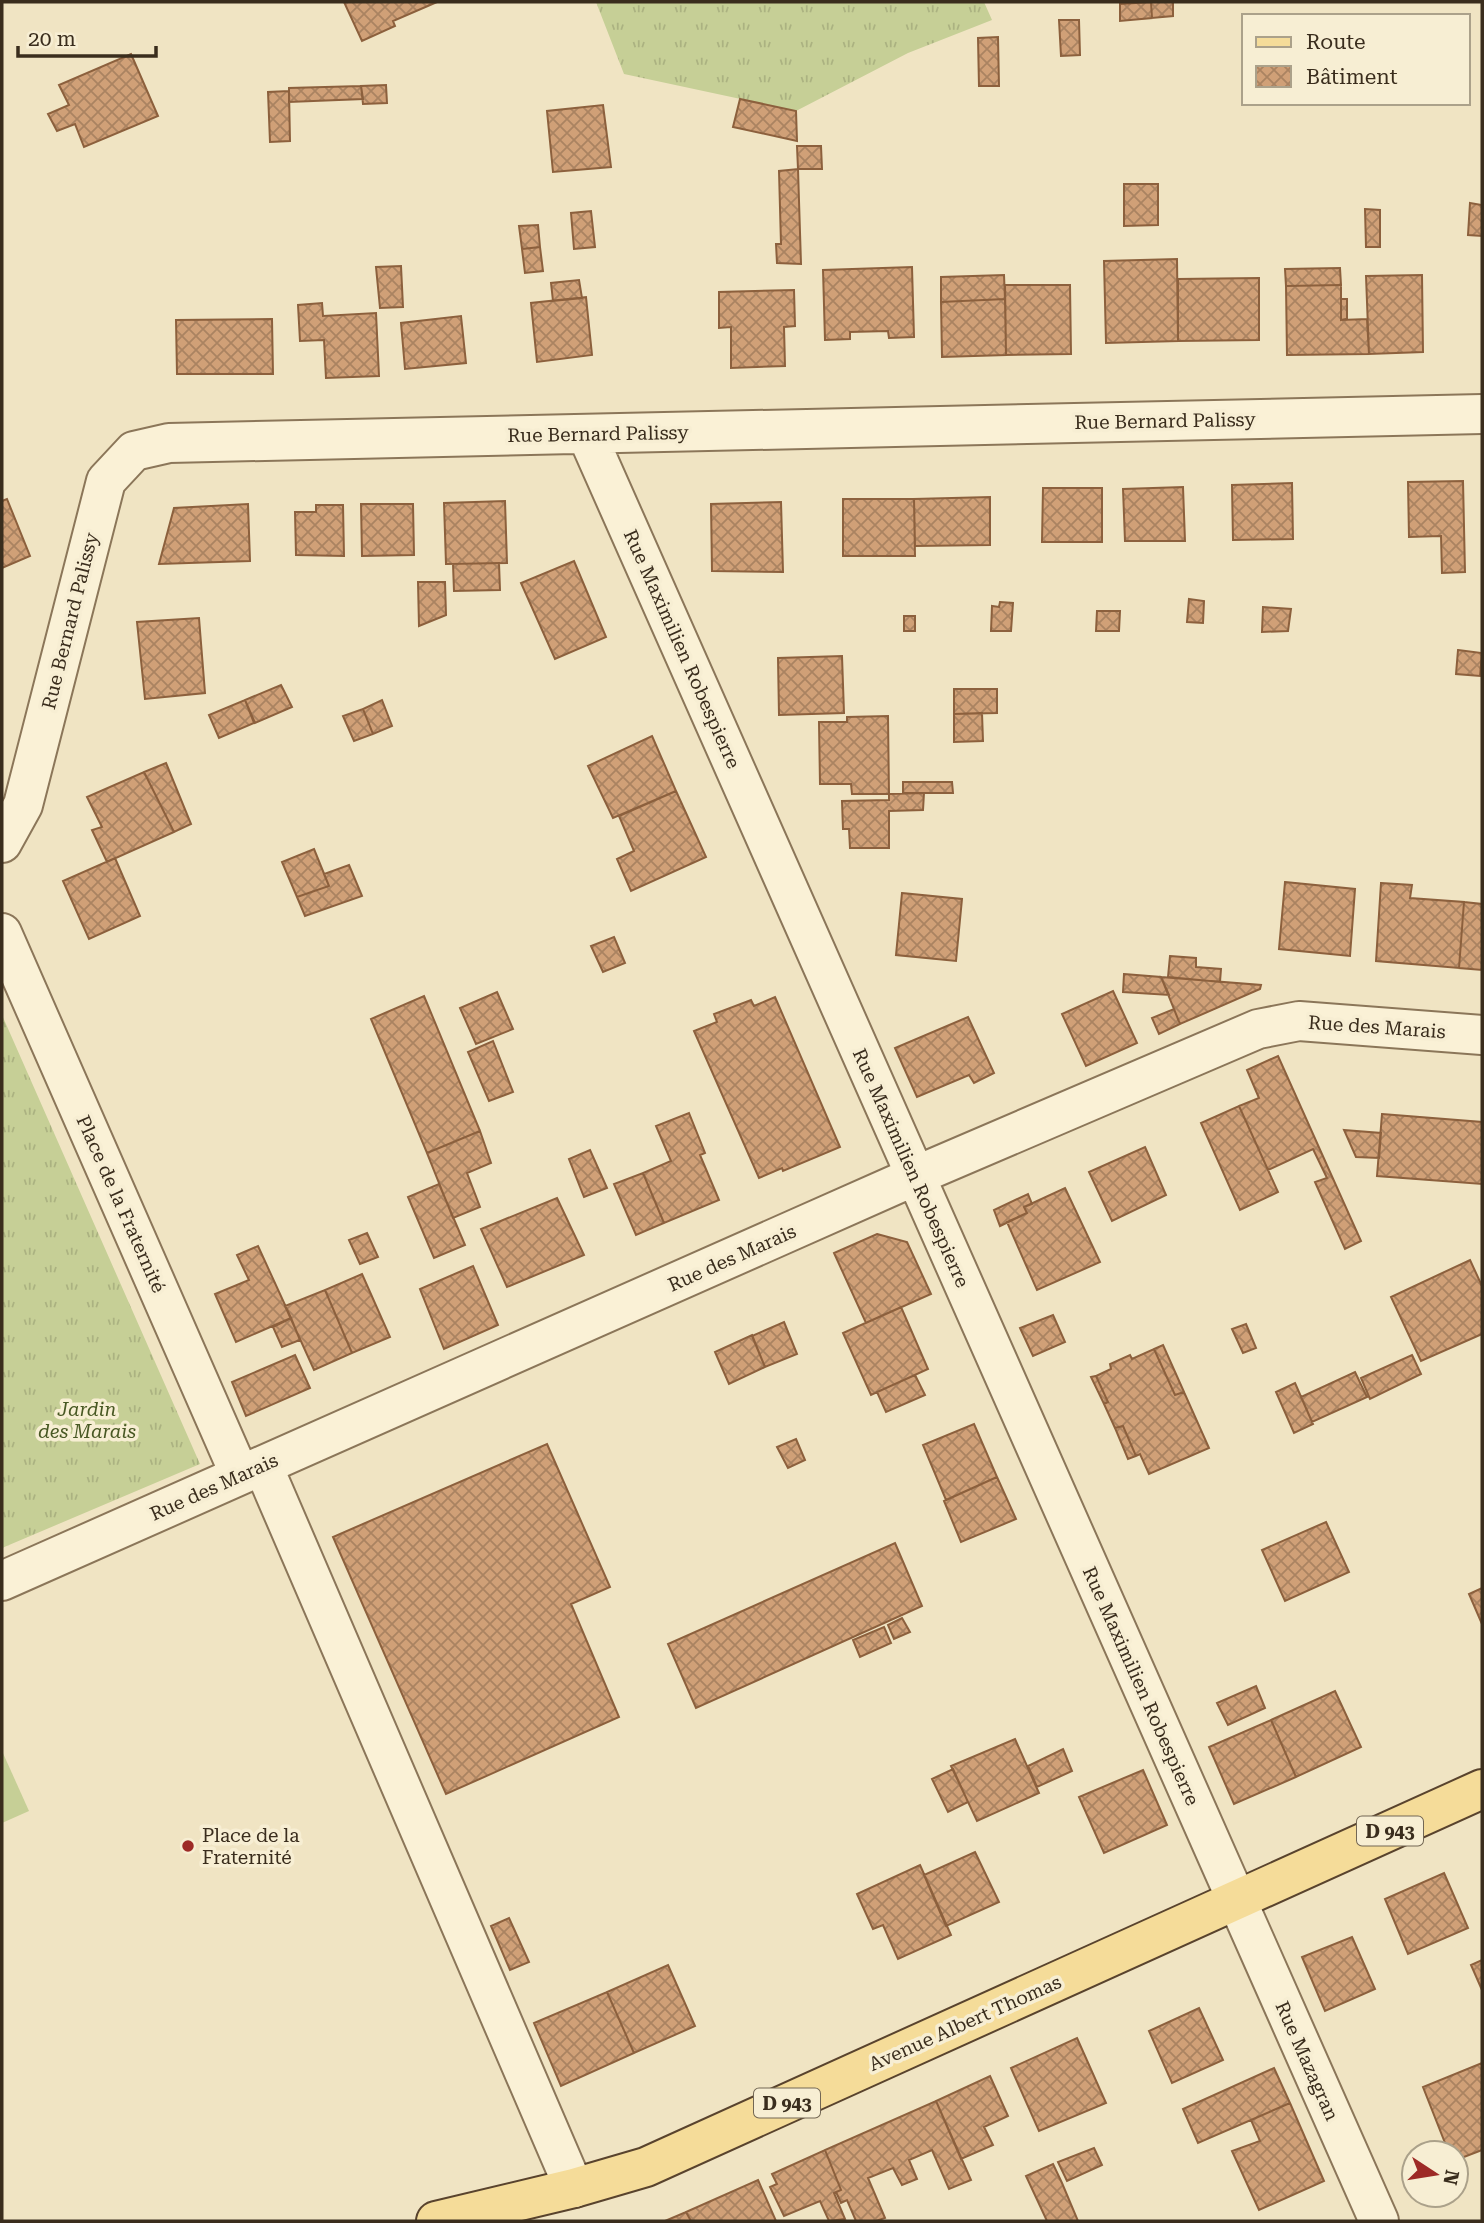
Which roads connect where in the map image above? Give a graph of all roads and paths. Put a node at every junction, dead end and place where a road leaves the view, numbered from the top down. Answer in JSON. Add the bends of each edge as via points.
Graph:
{"nodes":[{"id":1,"x":1482,"y":414,"type":"edge"},
{"id":2,"x":587,"y":435,"type":"junction"},
{"id":3,"x":2,"y":842,"type":"edge"},
{"id":4,"x":2,"y":933,"type":"edge"},
{"id":5,"x":1482,"y":1035,"type":"edge"},
{"id":6,"x":915,"y":1177,"type":"junction"},
{"id":7,"x":251,"y":1471,"type":"junction"},
{"id":8,"x":2,"y":1581,"type":"edge"},
{"id":9,"x":1482,"y":1789,"type":"edge"},
{"id":10,"x":1236,"y":1901,"type":"junction"},
{"id":11,"x":573,"y":2188,"type":"junction"},
{"id":12,"x":436,"y":2221,"type":"edge"},
{"id":13,"x":1379,"y":2221,"type":"edge"}],
"edges":[{"from":1,"to":2,"type":"street","name":"Rue Bernard Palissy"},
{"from":2,"to":3,"type":"street","name":"Rue Bernard Palissy","via":[[169,443],[134,451],[106,481],[23,805]]},
{"from":2,"to":6,"type":"street","name":"Rue Maximilien Robespierre"},
{"from":4,"to":7,"type":"street","name":"Place de la Fraternité"},
{"from":5,"to":6,"type":"street","name":"Rue des Marais","via":[[1299,1021],[1258,1029]]},
{"from":6,"to":7,"type":"street","name":"Rue des Marais"},
{"from":6,"to":10,"type":"street","name":"Rue Maximilien Robespierre"},
{"from":7,"to":8,"type":"street","name":"Rue des Marais"},
{"from":7,"to":11,"type":"street","name":"Place de la Fraternité"},
{"from":9,"to":10,"type":"main road","name":"Avenue Albert Thomas","number":"D 943"},
{"from":10,"to":11,"type":"main road","name":"Avenue Albert Thomas","number":"D 943","via":[[646,2167]]},
{"from":10,"to":13,"type":"street","name":"Rue Mazagran"},
{"from":11,"to":12,"type":"main road","name":"Avenue Albert Thomas","number":"D 943"}]}
